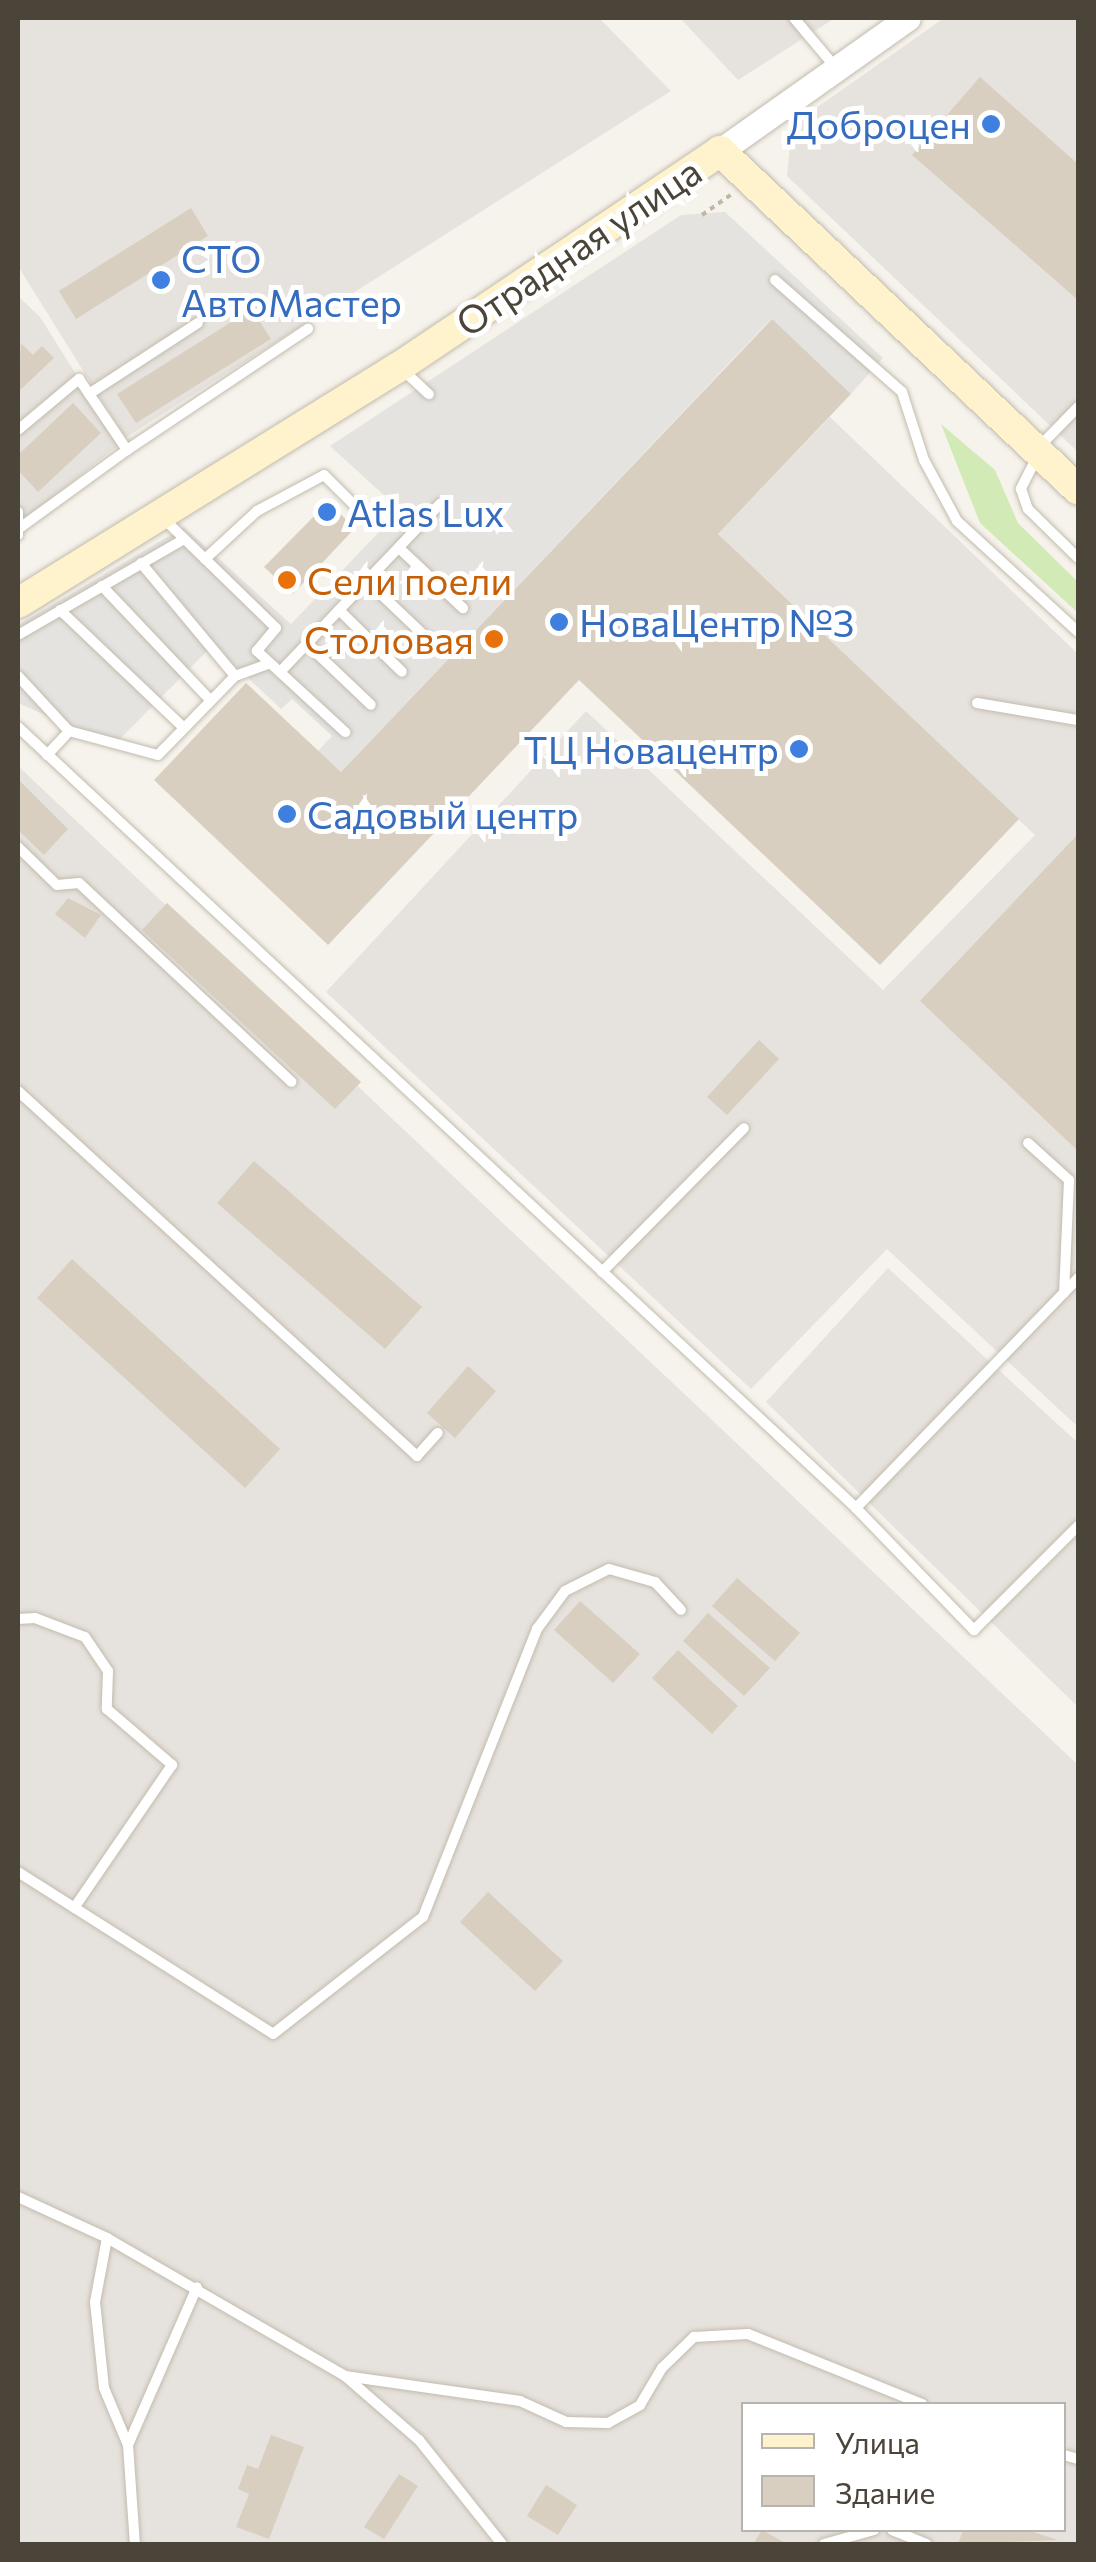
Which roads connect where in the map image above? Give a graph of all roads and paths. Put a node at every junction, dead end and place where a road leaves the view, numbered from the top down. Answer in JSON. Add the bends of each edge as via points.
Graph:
{"nodes":[{"id":1,"x":794,"y":18,"type":"edge"},
{"id":2,"x":908,"y":18,"type":"edge"},
{"id":3,"x":836,"y":68,"type":"junction"},
{"id":4,"x":720,"y":151,"type":"junction"},
{"id":5,"x":752,"y":181,"type":"junction"},
{"id":6,"x":702,"y":215,"type":"dead end"},
{"id":7,"x":775,"y":280,"type":"dead end"},
{"id":8,"x":198,"y":322,"type":"dead end"},
{"id":9,"x":308,"y":329,"type":"dead end"},
{"id":10,"x":399,"y":366,"type":"junction"},
{"id":11,"x":89,"y":394,"type":"junction"},
{"id":12,"x":429,"y":394,"type":"dead end"},
{"id":13,"x":1078,"y":407,"type":"edge"},
{"id":14,"x":18,"y":430,"type":"edge"},
{"id":15,"x":128,"y":450,"type":"junction"},
{"id":16,"x":1039,"y":452,"type":"junction"},
{"id":17,"x":1078,"y":490,"type":"edge"},
{"id":18,"x":441,"y":504,"type":"dead end"},
{"id":19,"x":360,"y":511,"type":"dead end"},
{"id":20,"x":18,"y":512,"type":"edge"},
{"id":21,"x":160,"y":514,"type":"junction"},
{"id":22,"x":19,"y":531,"type":"edge"},
{"id":23,"x":184,"y":538,"type":"junction"},
{"id":24,"x":399,"y":548,"type":"junction"},
{"id":25,"x":1078,"y":558,"type":"edge"},
{"id":26,"x":205,"y":559,"type":"junction"},
{"id":27,"x":141,"y":563,"type":"junction"},
{"id":28,"x":367,"y":581,"type":"junction"},
{"id":29,"x":102,"y":586,"type":"junction"},
{"id":30,"x":18,"y":603,"type":"edge"},
{"id":31,"x":463,"y":608,"type":"dead end"},
{"id":32,"x":60,"y":610,"type":"junction"},
{"id":33,"x":339,"y":610,"type":"junction"},
{"id":34,"x":1078,"y":632,"type":"edge"},
{"id":35,"x":18,"y":635,"type":"edge"},
{"id":36,"x":430,"y":642,"type":"dead end"},
{"id":37,"x":307,"y":644,"type":"junction"},
{"id":38,"x":270,"y":663,"type":"junction"},
{"id":39,"x":280,"y":672,"type":"junction"},
{"id":40,"x":402,"y":672,"type":"dead end"},
{"id":41,"x":18,"y":676,"type":"edge"},
{"id":42,"x":236,"y":676,"type":"junction"},
{"id":43,"x":211,"y":701,"type":"junction"},
{"id":44,"x":977,"y":703,"type":"dead end"},
{"id":45,"x":372,"y":704,"type":"dead end"},
{"id":46,"x":1078,"y":720,"type":"edge"},
{"id":47,"x":18,"y":727,"type":"edge"},
{"id":48,"x":184,"y":728,"type":"junction"},
{"id":49,"x":69,"y":731,"type":"junction"},
{"id":50,"x":345,"y":732,"type":"dead end"},
{"id":51,"x":47,"y":754,"type":"junction"},
{"id":52,"x":18,"y":847,"type":"edge"},
{"id":53,"x":292,"y":1082,"type":"dead end"},
{"id":54,"x":18,"y":1091,"type":"edge"},
{"id":55,"x":744,"y":1128,"type":"dead end"},
{"id":56,"x":1028,"y":1143,"type":"dead end"},
{"id":57,"x":602,"y":1272,"type":"junction"},
{"id":58,"x":1078,"y":1278,"type":"edge"},
{"id":59,"x":1064,"y":1294,"type":"junction"},
{"id":60,"x":438,"y":1433,"type":"dead end"},
{"id":61,"x":856,"y":1508,"type":"junction"},
{"id":62,"x":1078,"y":1526,"type":"edge"},
{"id":63,"x":681,"y":1610,"type":"dead end"},
{"id":64,"x":18,"y":1620,"type":"edge"},
{"id":65,"x":18,"y":1872,"type":"edge"},
{"id":66,"x":74,"y":1908,"type":"junction"},
{"id":67,"x":18,"y":2198,"type":"edge"},
{"id":68,"x":107,"y":2238,"type":"junction"},
{"id":69,"x":196,"y":2287,"type":"junction"},
{"id":70,"x":345,"y":2376,"type":"junction"},
{"id":71,"x":917,"y":2402,"type":"edge"},
{"id":72,"x":128,"y":2445,"type":"junction"},
{"id":73,"x":867,"y":2532,"type":"edge"},
{"id":74,"x":897,"y":2532,"type":"edge"},
{"id":75,"x":135,"y":2544,"type":"edge"},
{"id":76,"x":502,"y":2544,"type":"edge"},
{"id":77,"x":824,"y":2544,"type":"edge"},
{"id":78,"x":926,"y":2544,"type":"edge"}],
"edges":[{"from":1,"to":3,"type":"lane"},
{"from":2,"to":3,"type":"street"},
{"from":3,"to":4,"type":"street"},
{"from":4,"to":5,"type":"main road","name":"Отрадная улица"},
{"from":4,"to":10,"type":"main road","name":"Отрадная улица"},
{"from":5,"to":6,"type":"path"},
{"from":5,"to":16,"type":"main road","name":"Отрадная улица"},
{"from":7,"to":34,"type":"lane","via":[[902,392],[924,460],[957,521]]},
{"from":8,"to":11,"type":"lane"},
{"from":9,"to":15,"type":"lane"},
{"from":10,"to":12,"type":"lane"},
{"from":10,"to":21,"type":"main road","name":"Отрадная улица"},
{"from":11,"to":14,"type":"lane","via":[[79,379]]},
{"from":11,"to":15,"type":"lane"},
{"from":13,"to":16,"type":"lane"},
{"from":15,"to":22,"type":"lane"},
{"from":16,"to":17,"type":"main road","name":"Отрадная улица"},
{"from":16,"to":25,"type":"lane","via":[[1021,489],[1028,509]]},
{"from":18,"to":24,"type":"lane"},
{"from":19,"to":26,"type":"lane","via":[[324,475],[257,511]]},
{"from":20,"to":22,"type":"lane"},
{"from":21,"to":23,"type":"lane"},
{"from":21,"to":30,"type":"main road","name":"Отрадная улица"},
{"from":23,"to":26,"type":"lane"},
{"from":23,"to":27,"type":"lane"},
{"from":24,"to":28,"type":"lane"},
{"from":24,"to":31,"type":"lane"},
{"from":26,"to":38,"type":"lane","via":[[276,628],[257,651]]},
{"from":27,"to":29,"type":"lane"},
{"from":27,"to":42,"type":"lane"},
{"from":28,"to":33,"type":"lane"},
{"from":28,"to":36,"type":"lane"},
{"from":29,"to":32,"type":"lane"},
{"from":29,"to":43,"type":"lane"},
{"from":32,"to":35,"type":"lane"},
{"from":32,"to":48,"type":"lane"},
{"from":33,"to":37,"type":"lane"},
{"from":33,"to":40,"type":"lane"},
{"from":37,"to":39,"type":"lane"},
{"from":37,"to":45,"type":"lane"},
{"from":38,"to":39,"type":"lane"},
{"from":38,"to":42,"type":"lane"},
{"from":39,"to":50,"type":"lane"},
{"from":41,"to":49,"type":"lane"},
{"from":42,"to":43,"type":"lane"},
{"from":43,"to":48,"type":"lane"},
{"from":44,"to":46,"type":"lane"},
{"from":47,"to":51,"type":"lane"},
{"from":48,"to":49,"type":"lane","via":[[158,754]]},
{"from":49,"to":51,"type":"lane"},
{"from":51,"to":57,"type":"lane"},
{"from":52,"to":53,"type":"lane","via":[[57,885],[79,882]]},
{"from":54,"to":60,"type":"lane","via":[[417,1456]]},
{"from":55,"to":57,"type":"lane"},
{"from":56,"to":59,"type":"lane","via":[[1069,1180]]},
{"from":57,"to":61,"type":"lane"},
{"from":58,"to":59,"type":"lane"},
{"from":59,"to":61,"type":"lane"},
{"from":61,"to":62,"type":"lane","via":[[974,1630]]},
{"from":63,"to":66,"type":"lane","via":[[654,1582],[609,1569],[565,1591],[537,1629],[423,1917],[273,2034]]},
{"from":64,"to":66,"type":"lane","via":[[34,1618],[84,1638],[108,1671],[107,1709],[172,1765]]},
{"from":65,"to":66,"type":"lane"},
{"from":67,"to":68,"type":"lane"},
{"from":68,"to":69,"type":"lane"},
{"from":68,"to":72,"type":"lane","via":[[95,2302],[104,2388]]},
{"from":69,"to":70,"type":"lane"},
{"from":69,"to":72,"type":"lane"},
{"from":70,"to":71,"type":"lane","via":[[520,2401],[566,2422],[608,2423],[640,2405],[662,2368],[694,2338],[748,2334]]},
{"from":70,"to":76,"type":"lane","via":[[419,2440]]},
{"from":72,"to":75,"type":"lane"},
{"from":73,"to":77,"type":"lane"},
{"from":74,"to":78,"type":"lane"}]}
